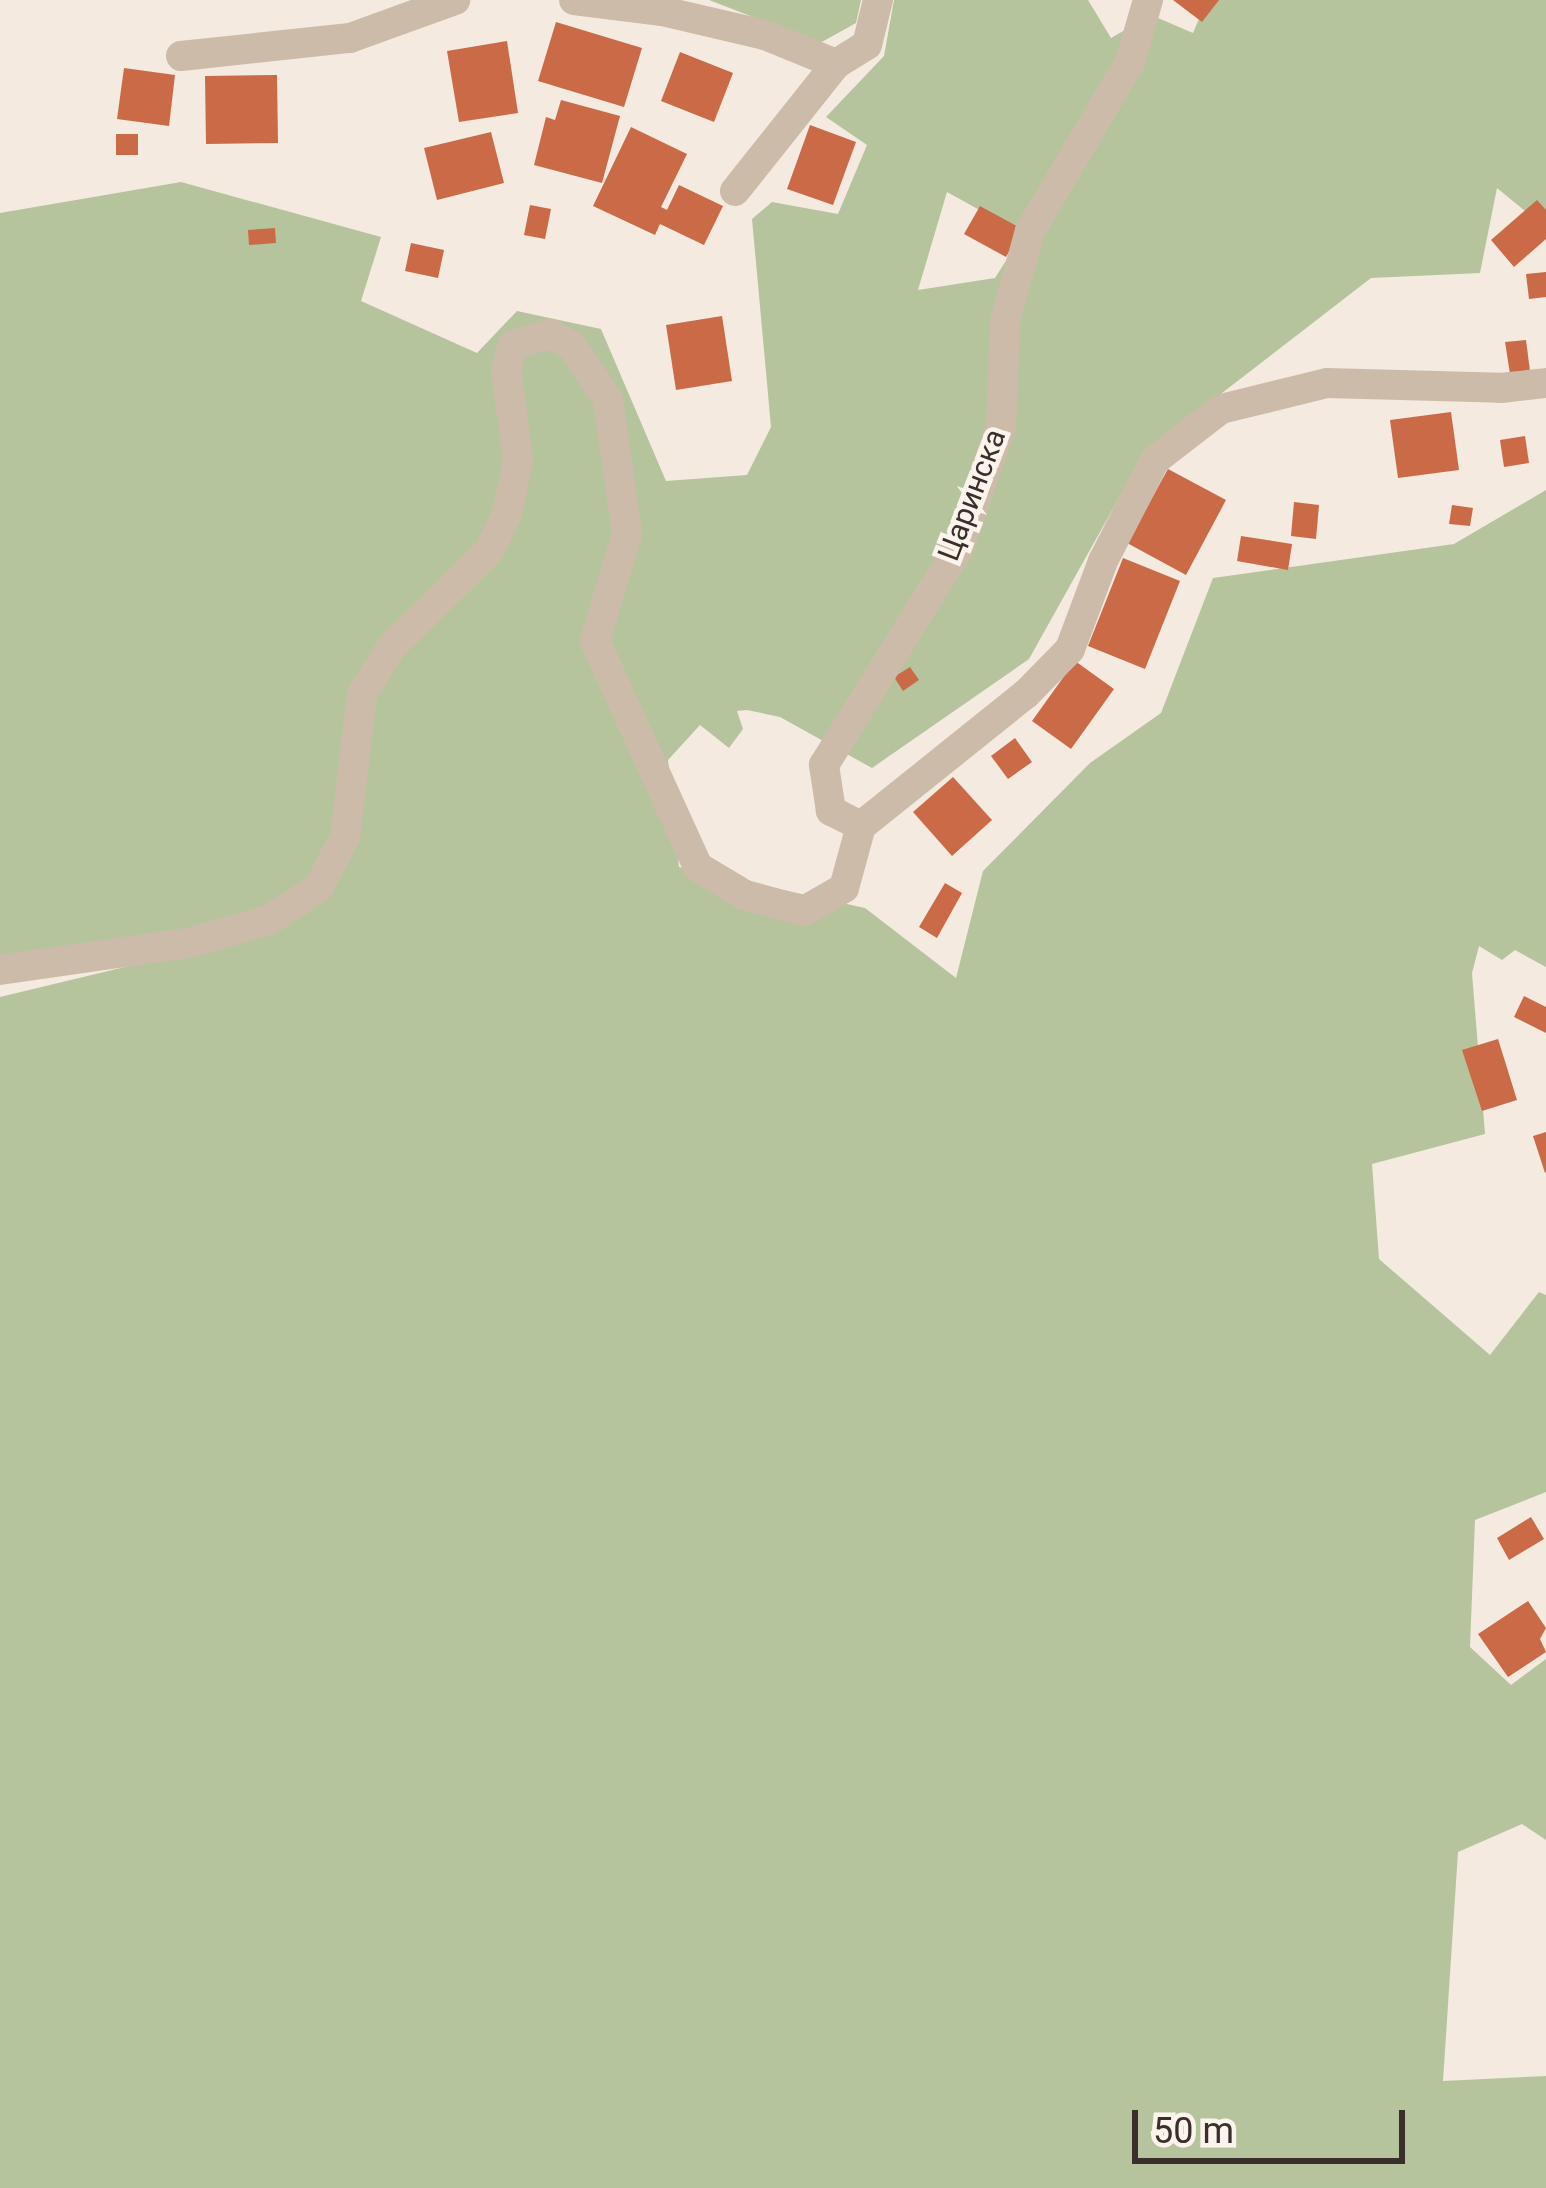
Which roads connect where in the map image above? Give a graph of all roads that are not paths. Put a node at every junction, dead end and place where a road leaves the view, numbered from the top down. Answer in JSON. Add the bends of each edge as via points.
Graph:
{"nodes":[{"id":1,"x":455,"y":0,"type":"edge"},
{"id":2,"x":574,"y":0,"type":"edge"},
{"id":3,"x":878,"y":0,"type":"edge"},
{"id":4,"x":1148,"y":0,"type":"edge"},
{"id":5,"x":182,"y":56,"type":"dead end"},
{"id":6,"x":836,"y":64,"type":"junction"},
{"id":7,"x":735,"y":191,"type":"dead end"},
{"id":8,"x":1546,"y":382,"type":"edge"},
{"id":9,"x":861,"y":826,"type":"junction"},
{"id":10,"x":0,"y":970,"type":"edge"}],
"edges":[{"from":1,"to":5,"type":"street","via":[[350,38]]},
{"from":2,"to":6,"type":"street","via":[[764,34]]},
{"from":3,"to":6,"type":"street","via":[[867,45]]},
{"from":4,"to":9,"type":"street","name":"Царинска","via":[[1130,62],[1030,231],[1005,321],[1001,427],[958,549],[824,765],[830,812]]},
{"from":6,"to":7,"type":"street"},
{"from":8,"to":9,"type":"street","via":[[1327,383],[1221,410],[1155,460],[1070,649]]},
{"from":9,"to":10,"type":"street","via":[[844,888],[804,911],[745,895],[698,867],[595,641],[627,534],[608,400],[572,346],[550,334],[513,345],[506,369],[518,460],[507,514],[488,551],[392,646],[362,694],[345,837],[318,889],[269,920],[188,943]]}]}
